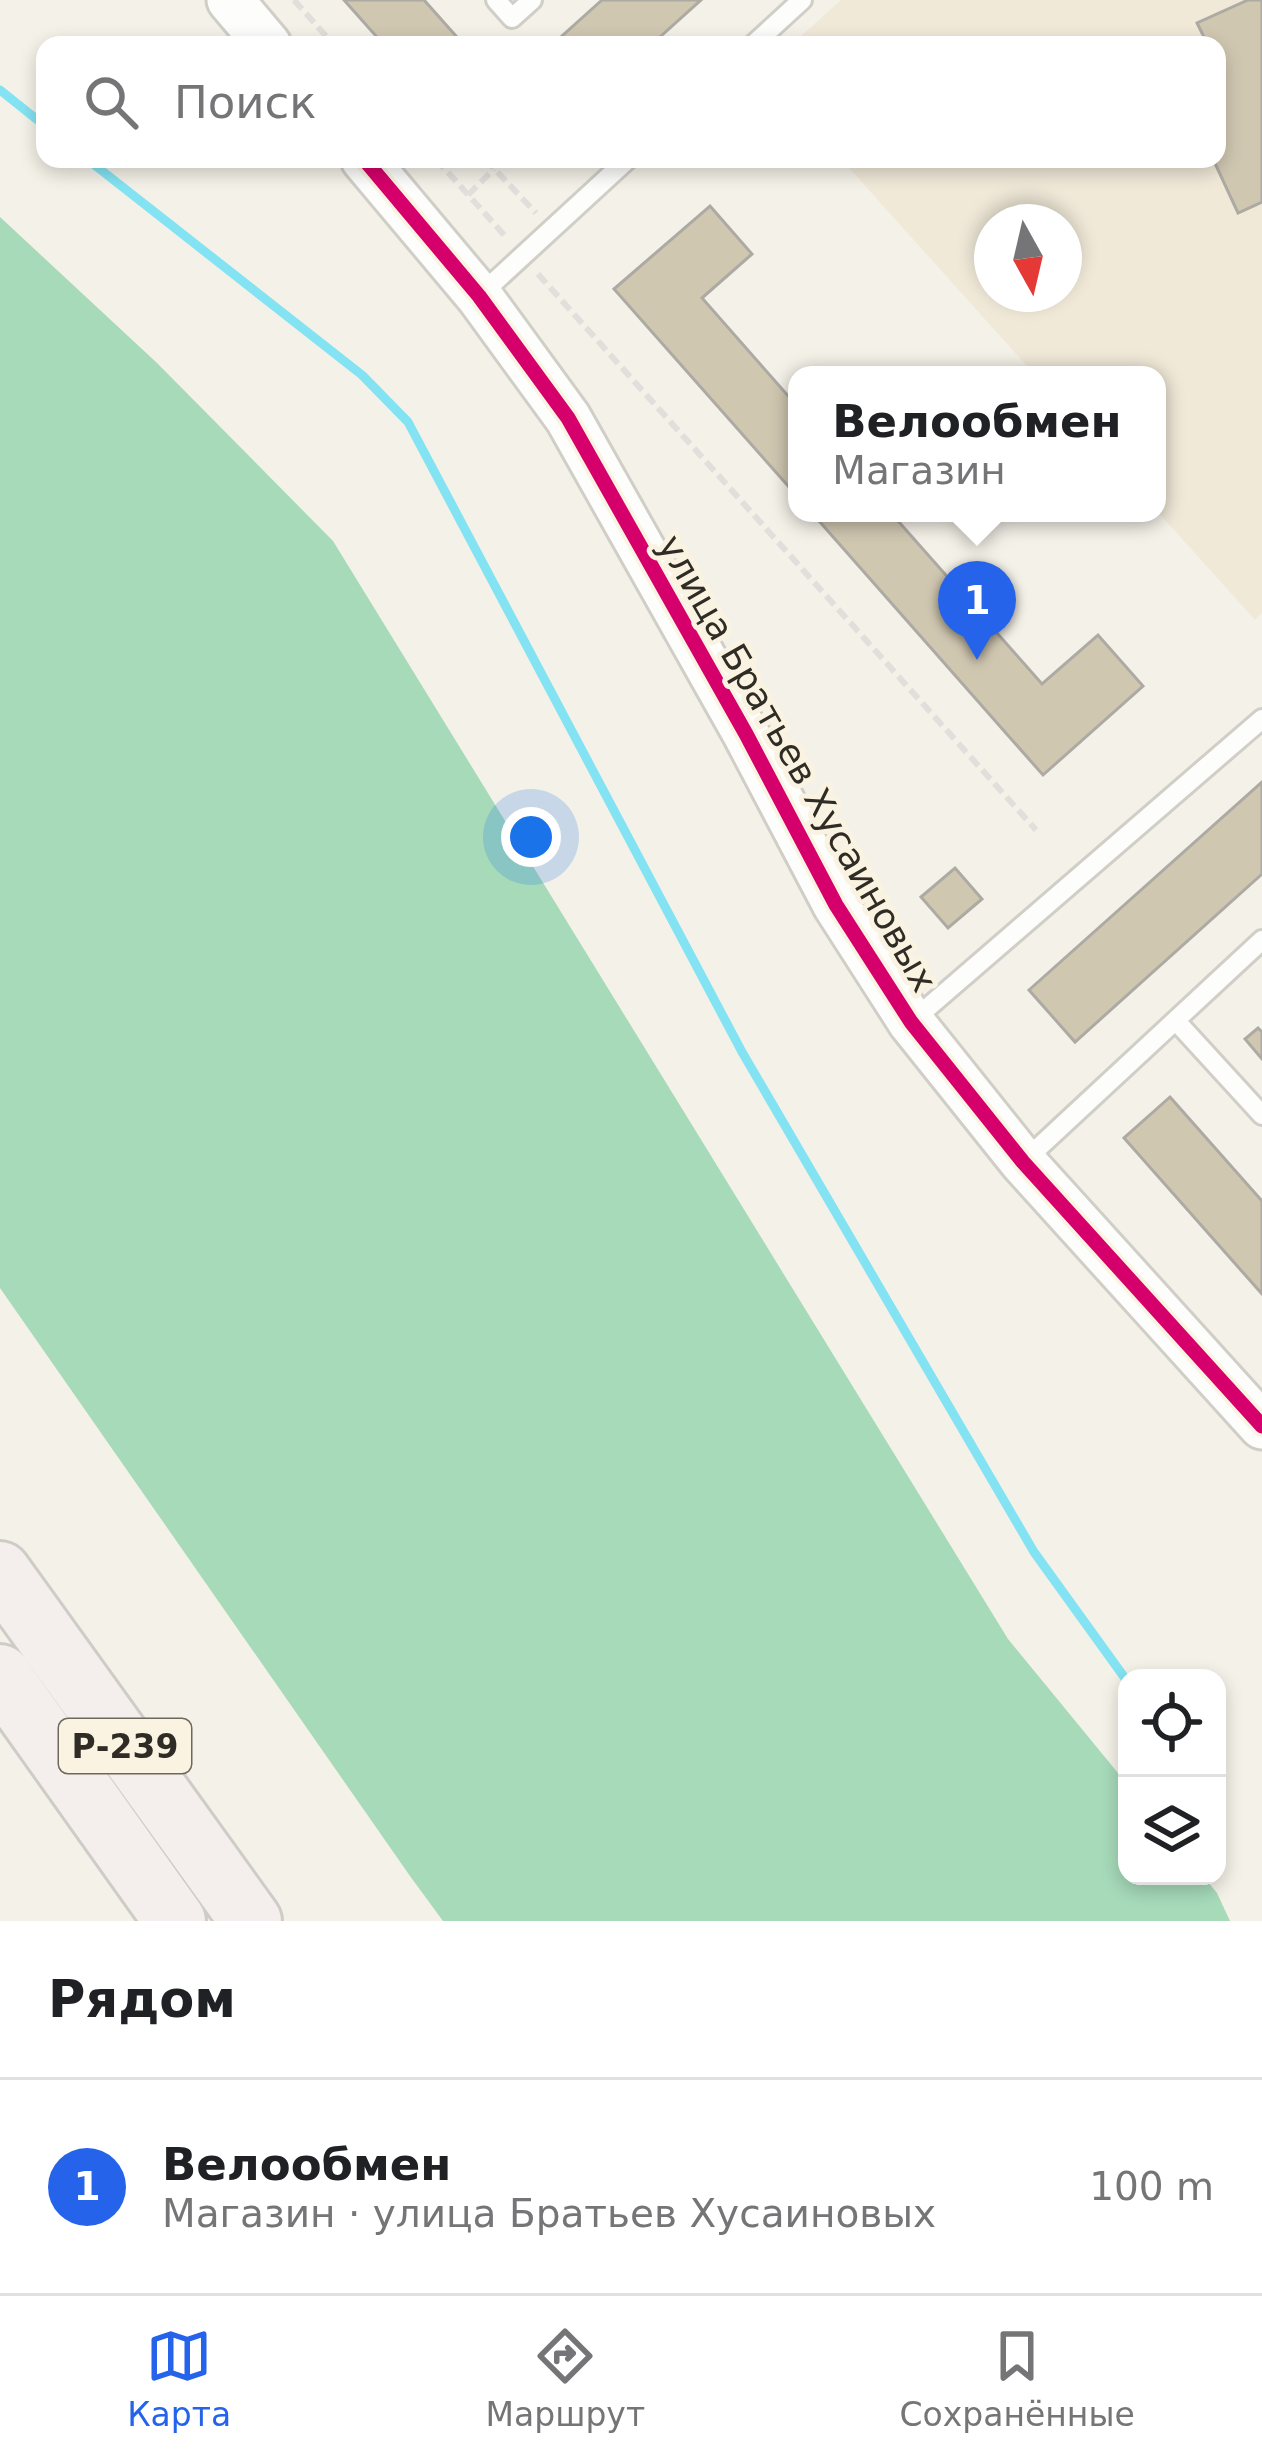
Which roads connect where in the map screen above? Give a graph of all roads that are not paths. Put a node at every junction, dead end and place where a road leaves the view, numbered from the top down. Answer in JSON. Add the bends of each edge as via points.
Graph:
{"nodes":[{"id":1,"x":230,"y":0,"type":"edge"},
{"id":2,"x":496,"y":0,"type":"edge"},
{"id":3,"x":532,"y":0,"type":"edge"},
{"id":4,"x":802,"y":0,"type":"edge"},
{"id":5,"x":260,"y":36,"type":"edge"},
{"id":6,"x":763,"y":36,"type":"edge"},
{"id":7,"x":372,"y":168,"type":"edge"},
{"id":8,"x":618,"y":168,"type":"edge"},
{"id":9,"x":479,"y":296,"type":"junction"},
{"id":10,"x":1262,"y":719,"type":"edge"},
{"id":11,"x":1262,"y":940,"type":"edge"},
{"id":12,"x":1176,"y":1021,"type":"junction"},
{"id":13,"x":911,"y":1022,"type":"junction"},
{"id":14,"x":1262,"y":1115,"type":"edge"},
{"id":15,"x":1024,"y":1162,"type":"junction"},
{"id":16,"x":1262,"y":1426,"type":"edge"},
{"id":17,"x":0,"y":1572,"type":"edge"},
{"id":18,"x":0,"y":1675,"type":"edge"},
{"id":19,"x":175,"y":1921,"type":"edge"},
{"id":20,"x":251,"y":1921,"type":"edge"}],
"edges":[{"from":1,"to":5,"type":"street"},
{"from":2,"to":3,"type":"lane","via":[[512,18]]},
{"from":4,"to":6,"type":"lane"},
{"from":7,"to":9,"type":"street","name":"улица Братьев Хусаиновых"},
{"from":8,"to":9,"type":"lane"},
{"from":9,"to":13,"type":"street","name":"улица Братьев Хусаиновых","via":[[568,418],[836,905]]},
{"from":10,"to":13,"type":"lane"},
{"from":11,"to":12,"type":"lane"},
{"from":12,"to":14,"type":"lane"},
{"from":12,"to":15,"type":"lane"},
{"from":13,"to":15,"type":"street","name":"улица Братьев Хусаиновых"},
{"from":15,"to":16,"type":"street","name":"улица Братьев Хусаиновых"},
{"from":17,"to":20,"type":"highway","number":"Р-239"},
{"from":18,"to":19,"type":"highway","number":"Р-239"}]}
